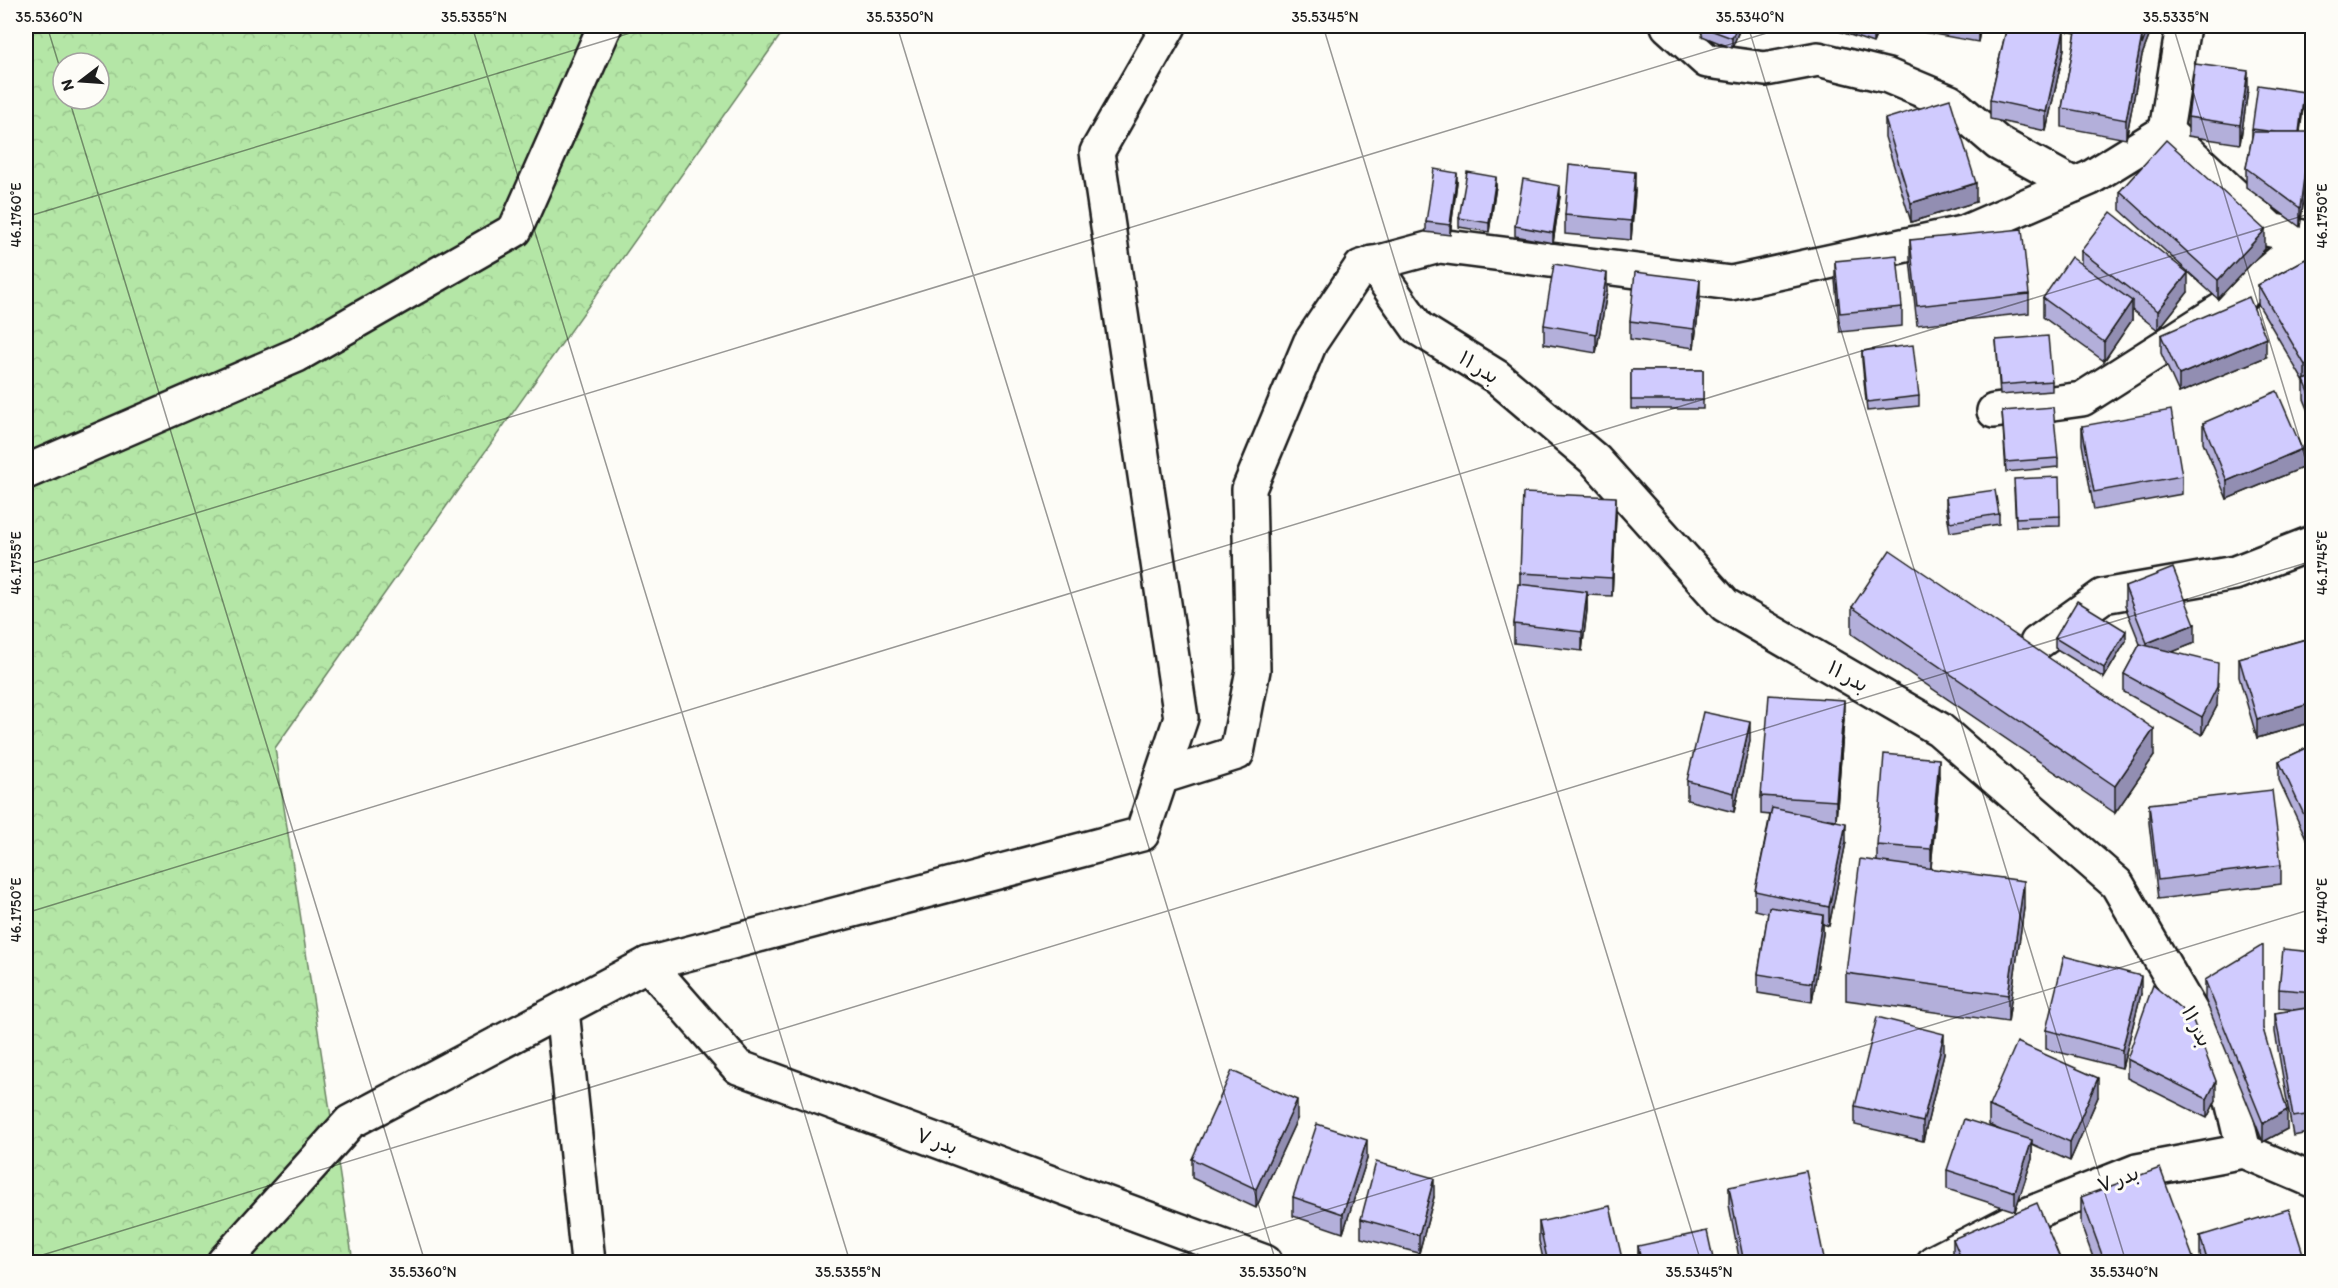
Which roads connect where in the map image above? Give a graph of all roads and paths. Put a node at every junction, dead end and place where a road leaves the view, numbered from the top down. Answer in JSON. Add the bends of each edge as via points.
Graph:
{"nodes":[{"id":1,"x":605,"y":26,"type":"edge"},
{"id":2,"x":1169,"y":26,"type":"edge"},
{"id":3,"x":1668,"y":26,"type":"edge"},
{"id":4,"x":2183,"y":26,"type":"edge"},
{"id":5,"x":2166,"y":131,"type":"junction"},
{"id":6,"x":2074,"y":185,"type":"junction"},
{"id":7,"x":2310,"y":239,"type":"edge"},
{"id":8,"x":1372,"y":263,"type":"junction"},
{"id":9,"x":1994,"y":411,"type":"dead end"},
{"id":10,"x":26,"y":472,"type":"edge"},
{"id":11,"x":2313,"y":543,"type":"edge"},
{"id":12,"x":2037,"y":643,"type":"dead end"},
{"id":13,"x":1161,"y":777,"type":"junction"},
{"id":14,"x":648,"y":964,"type":"junction"},
{"id":15,"x":562,"y":1010,"type":"junction"},
{"id":16,"x":2244,"y":1151,"type":"junction"},
{"id":17,"x":2313,"y":1180,"type":"edge"},
{"id":18,"x":224,"y":1263,"type":"edge"},
{"id":19,"x":588,"y":1263,"type":"edge"},
{"id":20,"x":1264,"y":1263,"type":"edge"},
{"id":21,"x":1934,"y":1263,"type":"edge"}],
"edges":[{"from":1,"to":10,"type":"street","via":[[515,230],[297,355]]},
{"from":2,"to":13,"type":"street","via":[[1097,152],[1181,718]]},
{"from":3,"to":6,"type":"street","via":[[1707,61],[1765,69],[1818,59],[1888,76],[1950,102],[1998,143]]},
{"from":4,"to":5,"type":"street"},
{"from":5,"to":6,"type":"street"},
{"from":5,"to":7,"type":"street","via":[[2271,230]]},
{"from":6,"to":8,"type":"street","via":[[1966,232],[1731,283],[1439,246]]},
{"from":7,"to":9,"type":"street","via":[[2228,306],[2082,399]]},
{"from":8,"to":13,"type":"street","via":[[1361,267],[1310,343],[1249,489],[1253,670],[1237,753]]},
{"from":8,"to":16,"type":"street","name":"بدر ۱۱","via":[[1418,328],[1497,377],[1595,460],[1725,605],[1939,729],[2117,884],[2196,1022],[2232,1101]]},
{"from":11,"to":12,"type":"street","via":[[2235,573],[2103,596]]},
{"from":13,"to":14,"type":"street","via":[[1142,834]]},
{"from":14,"to":15,"type":"street"},
{"from":14,"to":20,"type":"street","name":"بدر ۷","via":[[738,1067]]},
{"from":15,"to":18,"type":"street","via":[[350,1122]]},
{"from":15,"to":19,"type":"street"},
{"from":16,"to":17,"type":"street"},
{"from":16,"to":21,"type":"street","name":"بدر ۷","via":[[2137,1171],[2019,1218]]}]}
